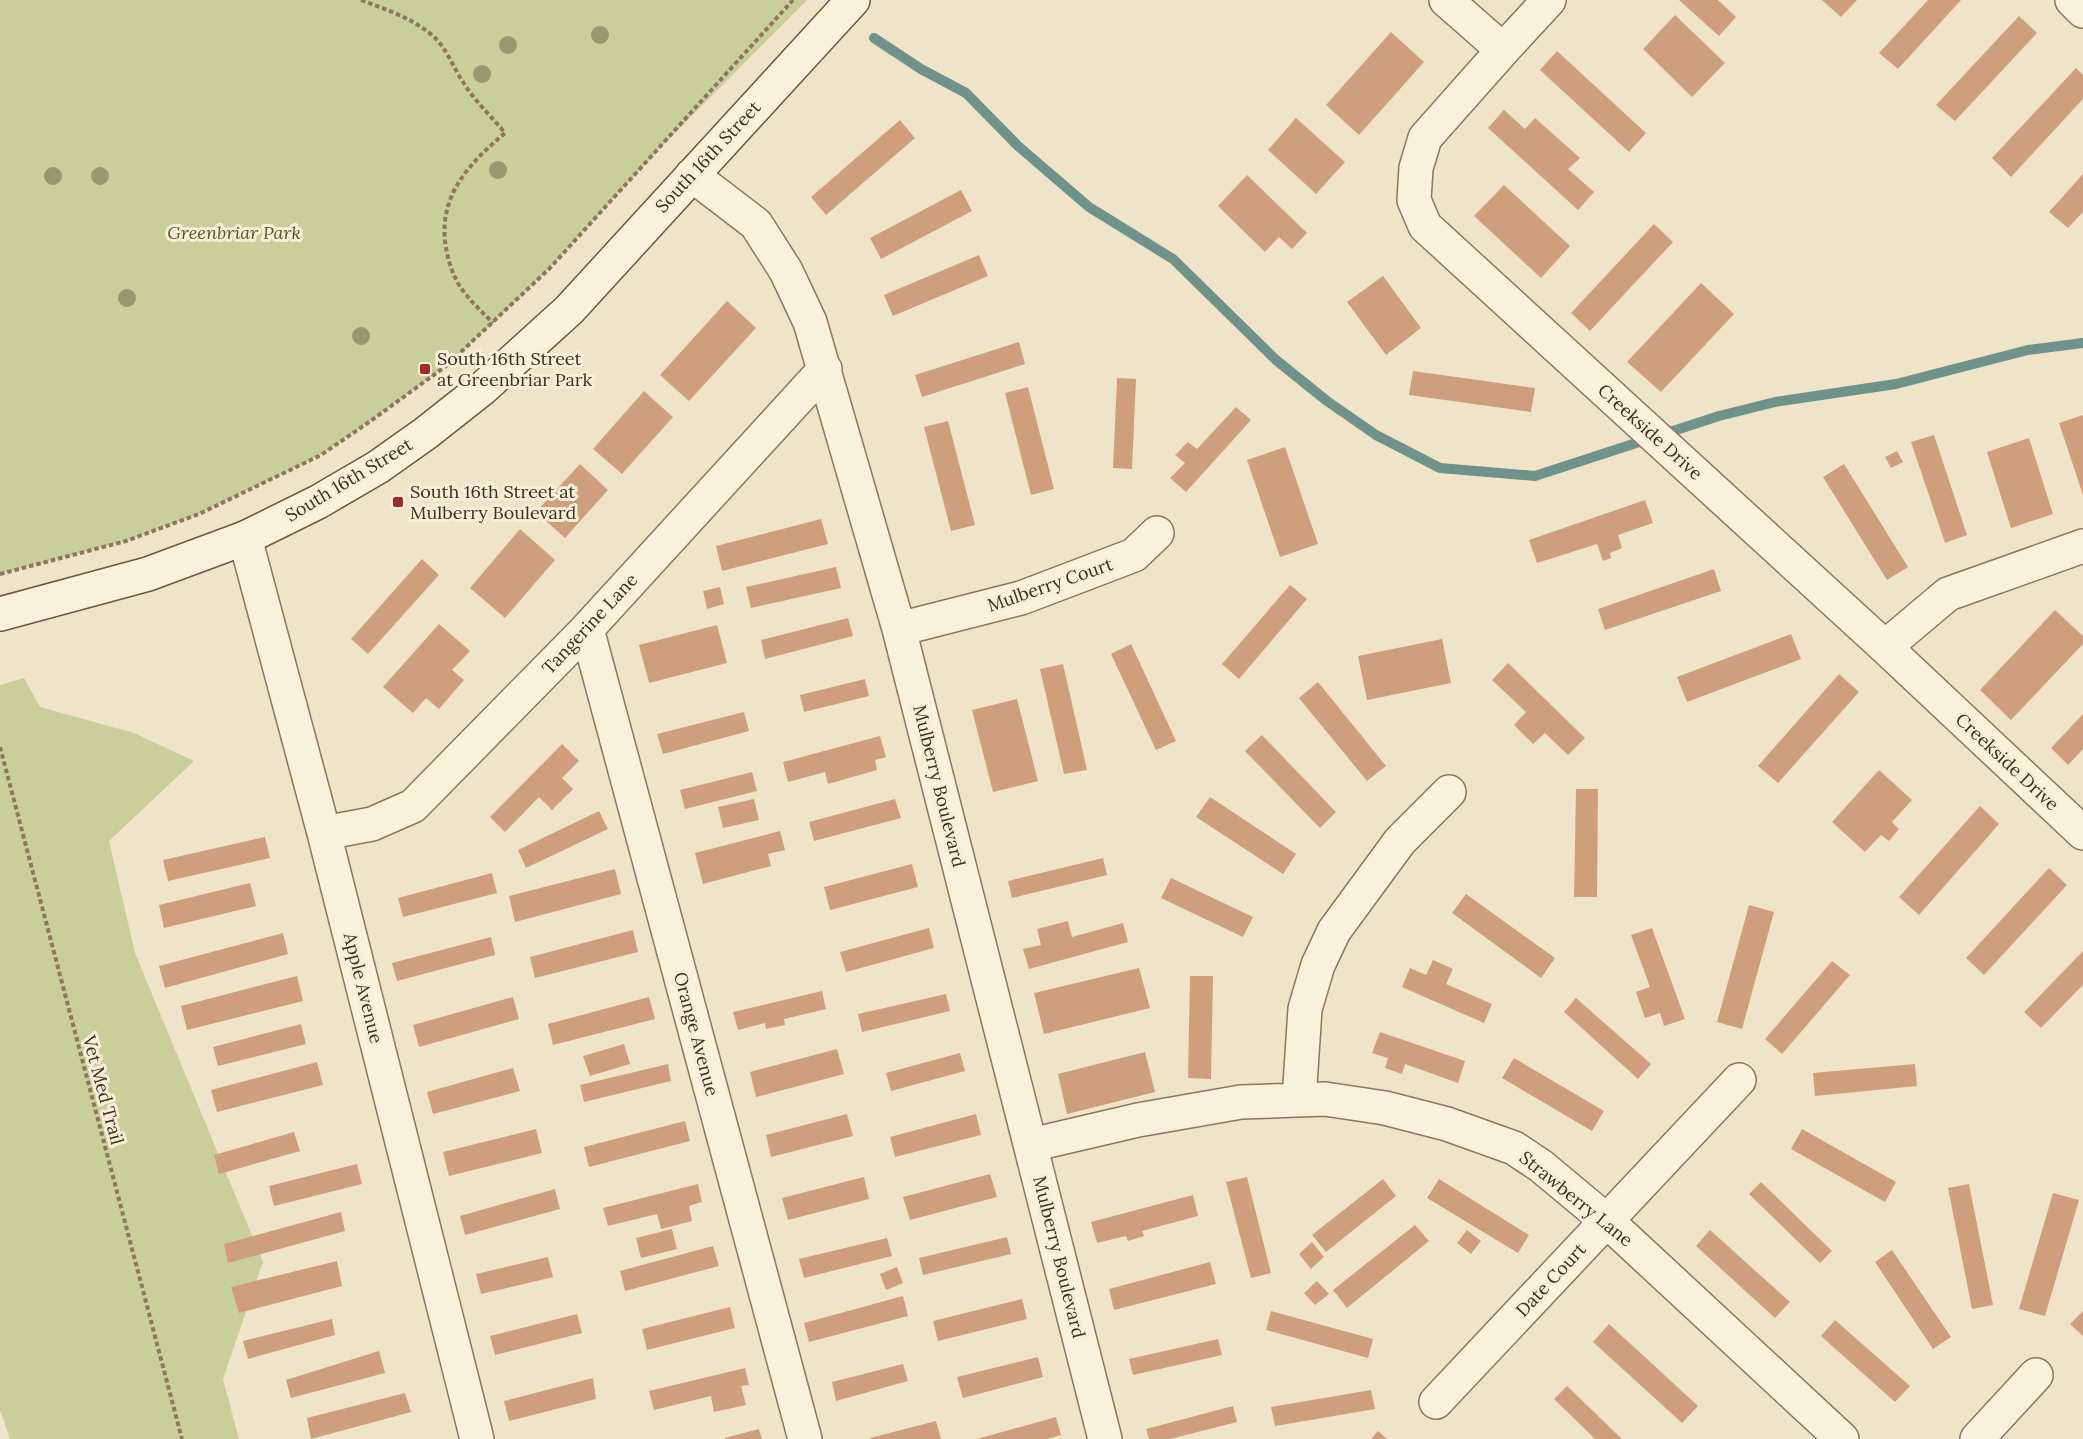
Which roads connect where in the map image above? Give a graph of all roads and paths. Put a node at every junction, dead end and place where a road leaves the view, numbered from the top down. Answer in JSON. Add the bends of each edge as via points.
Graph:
{"nodes":[{"id":1,"x":361,"y":0,"type":"edge"},
{"id":2,"x":793,"y":0,"type":"edge"},
{"id":3,"x":853,"y":0,"type":"edge"},
{"id":4,"x":1446,"y":0,"type":"edge"},
{"id":5,"x":1549,"y":0,"type":"edge"},
{"id":6,"x":2072,"y":0,"type":"edge"},
{"id":7,"x":2083,"y":11,"type":"edge"},
{"id":8,"x":1503,"y":50,"type":"junction"},
{"id":9,"x":692,"y":175,"type":"junction"},
{"id":10,"x":493,"y":323,"type":"junction"},
{"id":11,"x":825,"y":369,"type":"junction"},
{"id":12,"x":1157,"y":533,"type":"dead end"},
{"id":13,"x":245,"y":538,"type":"junction"},
{"id":14,"x":2083,"y":546,"type":"edge"},
{"id":15,"x":0,"y":574,"type":"edge"},
{"id":16,"x":0,"y":614,"type":"edge"},
{"id":17,"x":899,"y":628,"type":"junction"},
{"id":18,"x":587,"y":629,"type":"junction"},
{"id":19,"x":1885,"y":647,"type":"junction"},
{"id":20,"x":0,"y":747,"type":"edge"},
{"id":21,"x":1449,"y":792,"type":"dead end"},
{"id":22,"x":324,"y":833,"type":"junction"},
{"id":23,"x":2083,"y":833,"type":"edge"},
{"id":24,"x":1739,"y":1080,"type":"dead end"},
{"id":25,"x":1299,"y":1100,"type":"junction"},
{"id":26,"x":1031,"y":1145,"type":"junction"},
{"id":27,"x":1607,"y":1221,"type":"junction"},
{"id":28,"x":2036,"y":1375,"type":"dead end"},
{"id":29,"x":1436,"y":1402,"type":"dead end"},
{"id":30,"x":183,"y":1439,"type":"edge"},
{"id":31,"x":477,"y":1439,"type":"edge"},
{"id":32,"x":805,"y":1439,"type":"edge"},
{"id":33,"x":1106,"y":1439,"type":"edge"},
{"id":34,"x":1842,"y":1439,"type":"edge"},
{"id":35,"x":1977,"y":1439,"type":"edge"}],
"edges":[{"from":1,"to":10,"type":"path","via":[[413,21],[434,37],[464,84],[505,133],[462,177],[448,202],[444,231],[447,258],[459,285]]},
{"from":2,"to":10,"type":"path","via":[[557,260]]},
{"from":3,"to":9,"type":"street","name":"South 16th Street"},
{"from":4,"to":8,"type":"street"},
{"from":5,"to":8,"type":"street","name":"Creekside Drive"},
{"from":6,"to":7,"type":"street"},
{"from":8,"to":19,"type":"street","name":"Creekside Drive","via":[[1425,138],[1416,168],[1414,200],[1425,226]]},
{"from":9,"to":11,"type":"street","name":"Mulberry Boulevard","via":[[756,224],[786,271],[810,322]]},
{"from":9,"to":13,"type":"street","name":"South 16th Street","via":[[569,309],[483,388],[378,467]]},
{"from":10,"to":15,"type":"path","via":[[446,366],[321,455],[199,513],[136,537]]},
{"from":11,"to":17,"type":"street","name":"Mulberry Boulevard"},
{"from":11,"to":18,"type":"street","name":"Tangerine Lane"},
{"from":12,"to":17,"type":"street","name":"Mulberry Court","via":[[1134,555],[1022,598]]},
{"from":13,"to":16,"type":"street","name":"South 16th Street","via":[[148,574]]},
{"from":13,"to":22,"type":"street","name":"Apple Avenue"},
{"from":14,"to":19,"type":"street","via":[[1948,594]]},
{"from":17,"to":26,"type":"street","name":"Mulberry Boulevard"},
{"from":18,"to":22,"type":"street","name":"Tangerine Lane","via":[[413,806],[372,824]]},
{"from":18,"to":32,"type":"street","name":"Orange Avenue"},
{"from":19,"to":23,"type":"street","name":"Creekside Drive"},
{"from":20,"to":30,"type":"path","name":"Vet Med Trail"},
{"from":21,"to":25,"type":"street","via":[[1400,842],[1334,930],[1305,1009]]},
{"from":22,"to":31,"type":"street","name":"Apple Avenue"},
{"from":24,"to":27,"type":"street","name":"Date Court"},
{"from":25,"to":26,"type":"street","name":"Strawberry Lane","via":[[1240,1102]]},
{"from":25,"to":27,"type":"street","name":"Strawberry Lane","via":[[1325,1099],[1385,1108],[1447,1124],[1514,1148]]},
{"from":26,"to":33,"type":"street","name":"Mulberry Boulevard"},
{"from":27,"to":29,"type":"street","name":"Date Court"},
{"from":27,"to":34,"type":"street","name":"Strawberry Lane"},
{"from":28,"to":35,"type":"street"}]}
